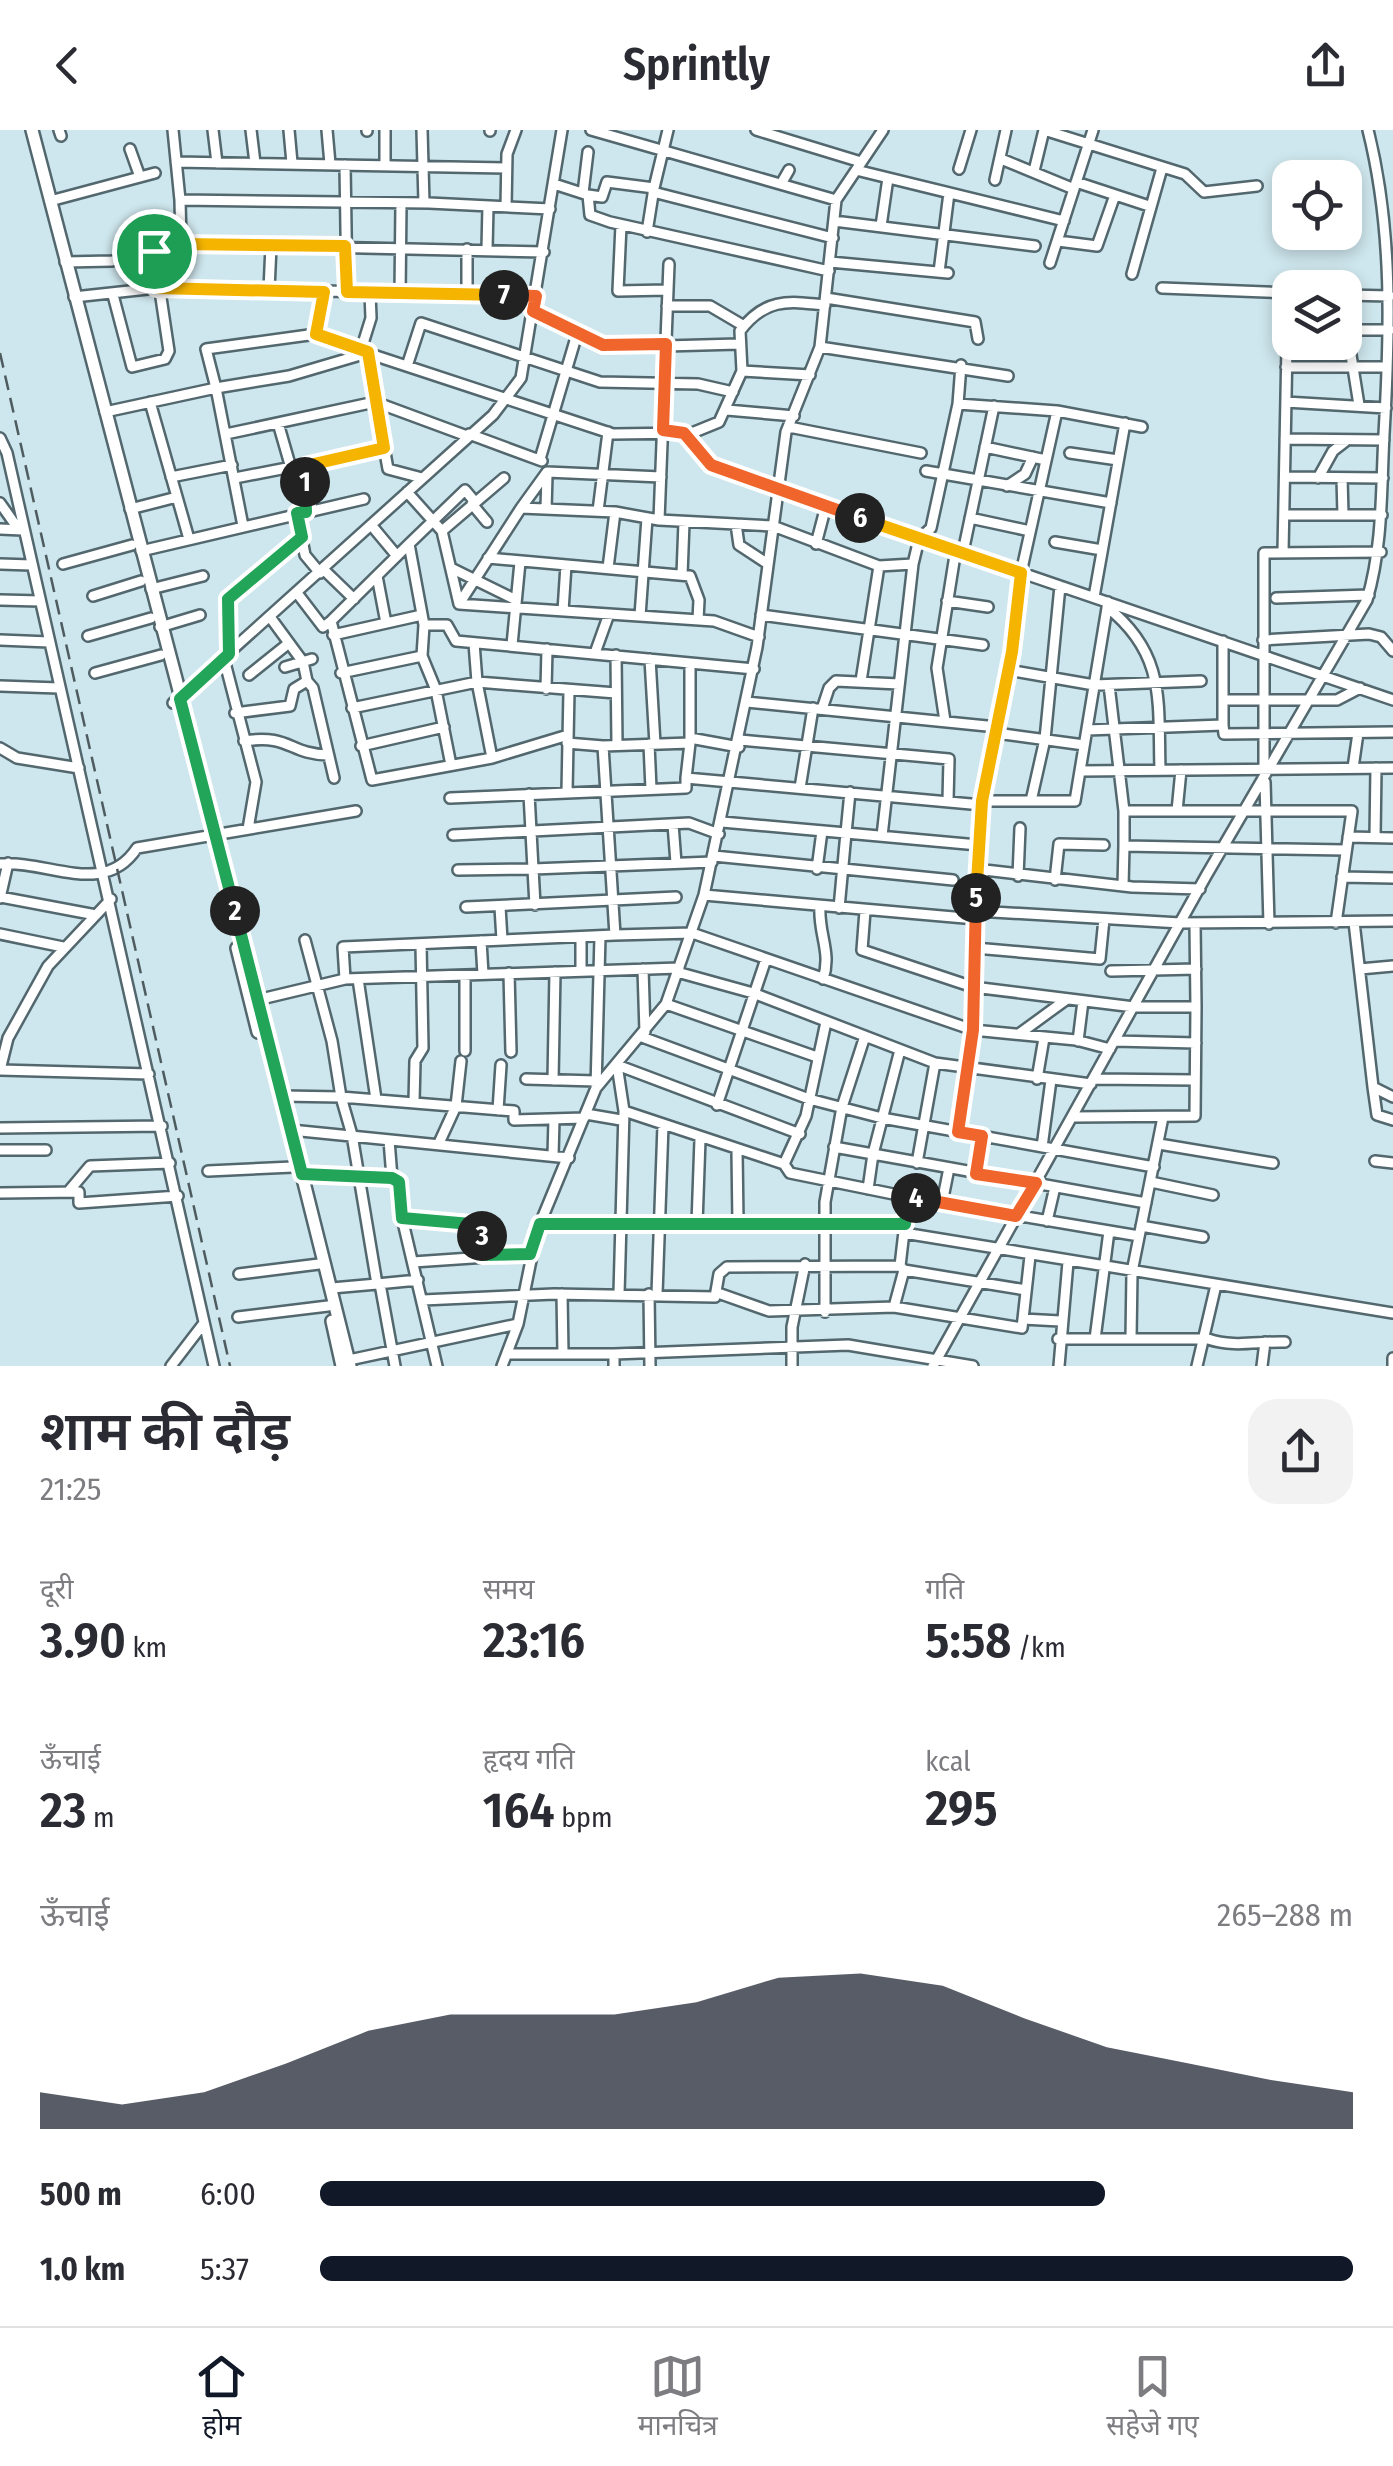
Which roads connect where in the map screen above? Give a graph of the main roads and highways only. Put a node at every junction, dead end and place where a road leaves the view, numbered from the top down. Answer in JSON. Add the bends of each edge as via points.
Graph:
{"nodes":[{"id":1,"x":24,"y":130,"type":"edge"},
{"id":2,"x":32,"y":130,"type":"edge"},
{"id":3,"x":136,"y":548,"type":"junction"},
{"id":4,"x":156,"y":622,"type":"junction"},
{"id":5,"x":177,"y":701,"type":"junction"},
{"id":6,"x":213,"y":835,"type":"junction"},
{"id":7,"x":298,"y":1171,"type":"junction"},
{"id":8,"x":347,"y":1364,"type":"edge"}],
"edges":[{"from":1,"to":3,"type":"main road"},
{"from":2,"to":3,"type":"main road"},
{"from":3,"to":4,"type":"main road"},
{"from":4,"to":5,"type":"main road"},
{"from":4,"to":5,"type":"main road"},
{"from":5,"to":6,"type":"main road"},
{"from":6,"to":7,"type":"main road"},
{"from":6,"to":7,"type":"main road"},
{"from":7,"to":8,"type":"main road"},
{"from":7,"to":8,"type":"main road"}]}
